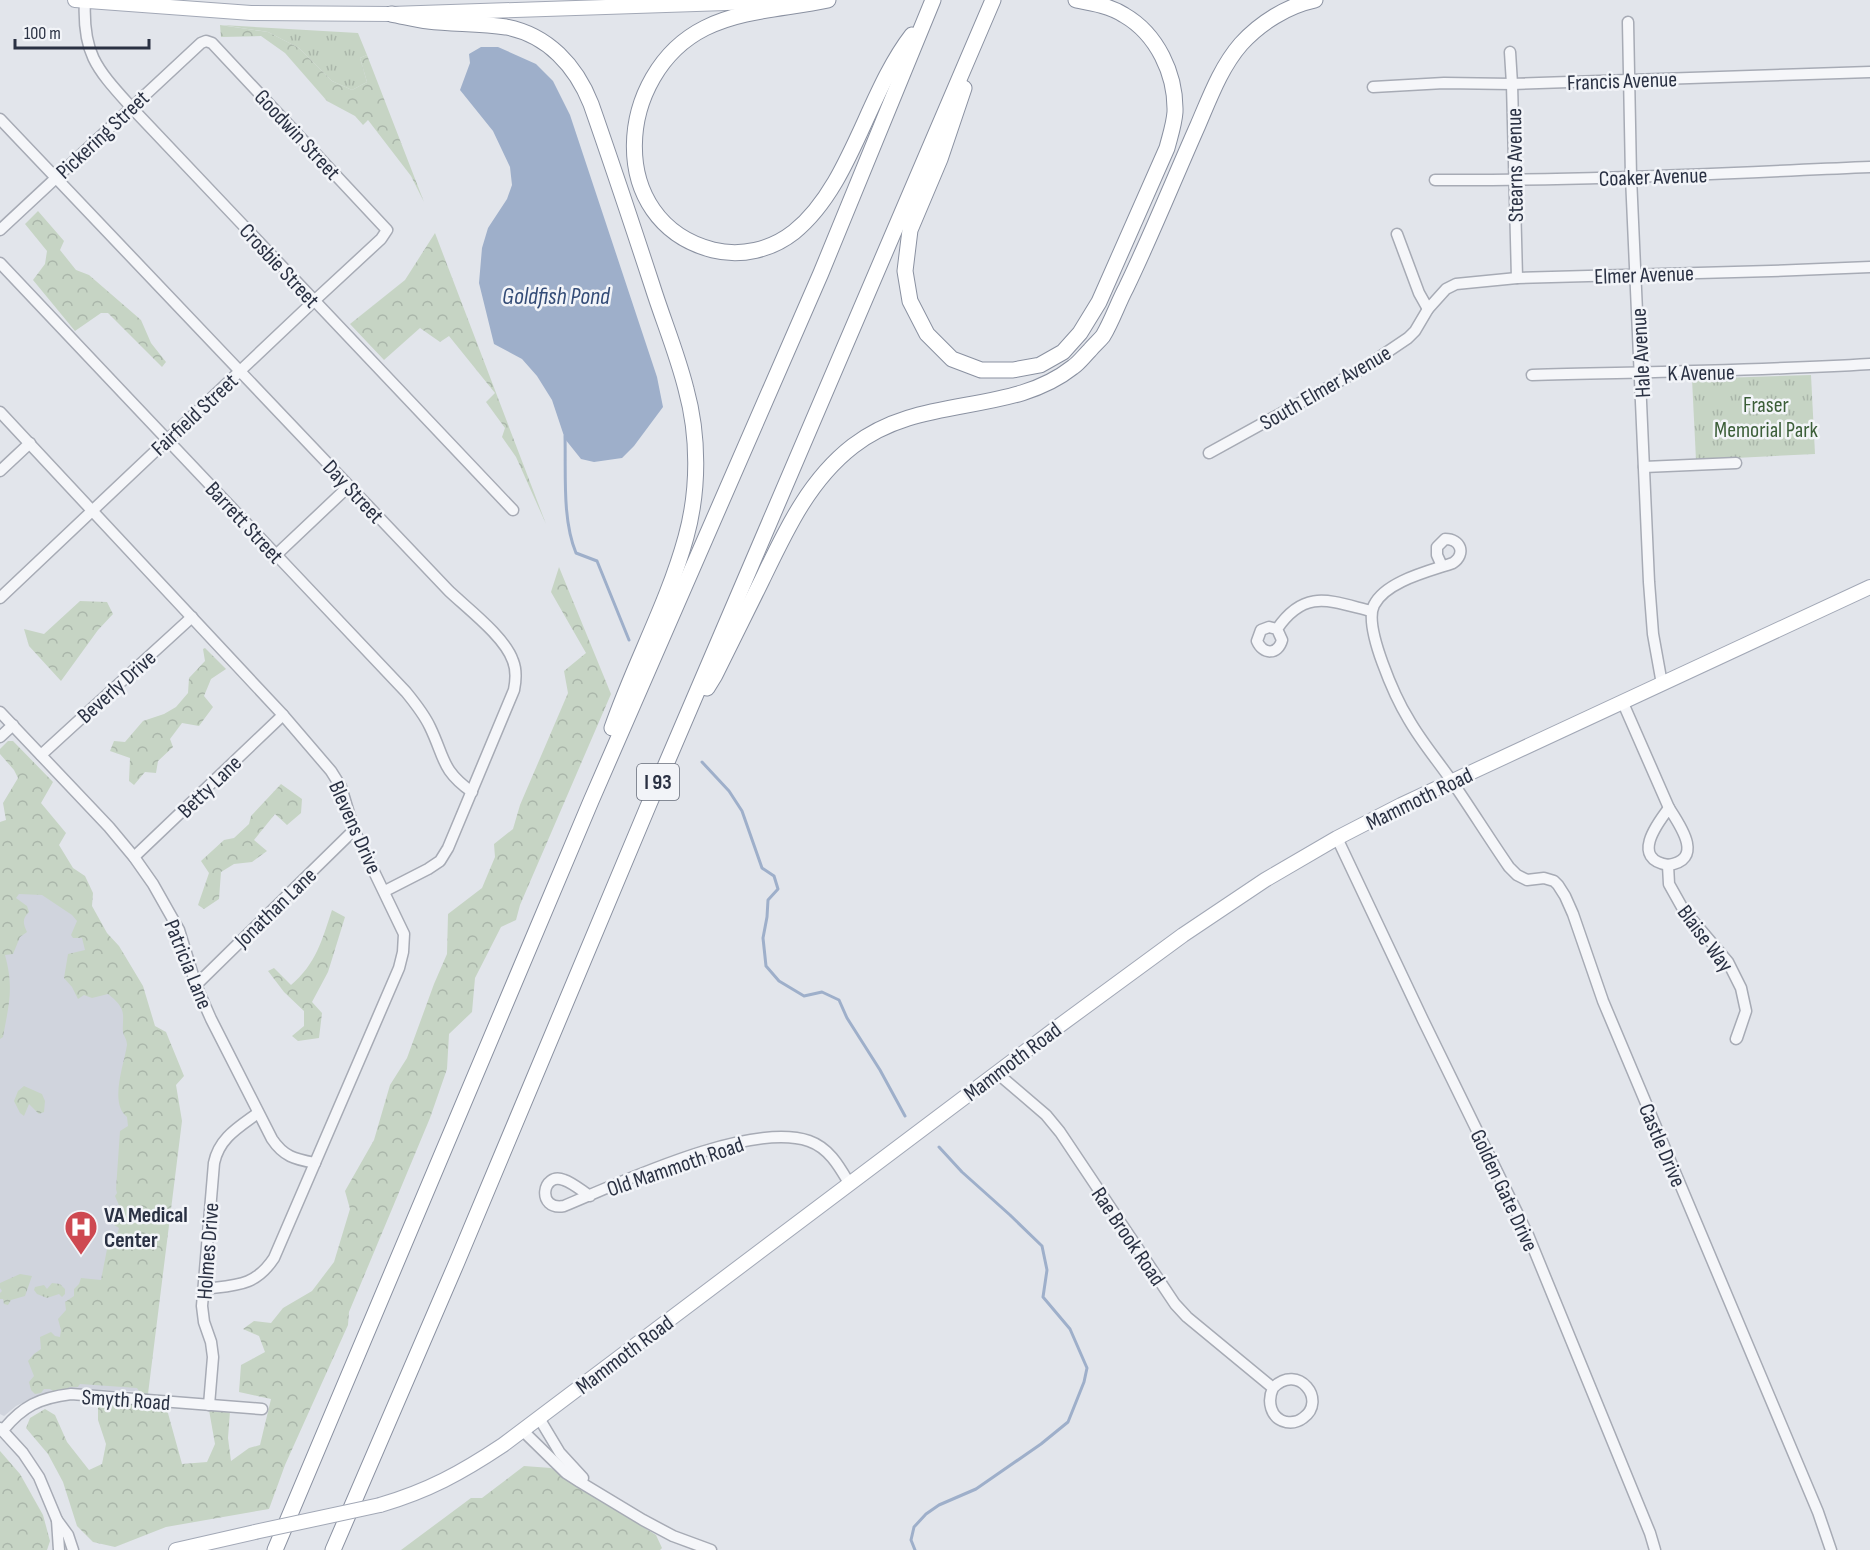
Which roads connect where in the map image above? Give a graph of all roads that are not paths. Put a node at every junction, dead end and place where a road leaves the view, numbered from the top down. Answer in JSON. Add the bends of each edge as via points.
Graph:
{"nodes":[{"id":1,"x":82,"y":0,"type":"edge"},
{"id":2,"x":827,"y":0,"type":"edge"},
{"id":3,"x":933,"y":0,"type":"edge"},
{"id":4,"x":993,"y":0,"type":"edge"},
{"id":5,"x":1076,"y":0,"type":"edge"},
{"id":6,"x":1315,"y":0,"type":"edge"},
{"id":7,"x":392,"y":14,"type":"junction"},
{"id":8,"x":925,"y":18,"type":"junction"},
{"id":9,"x":1628,"y":22,"type":"dead end"},
{"id":10,"x":206,"y":42,"type":"joint"},
{"id":11,"x":971,"y":50,"type":"junction"},
{"id":12,"x":1510,"y":52,"type":"dead end"},
{"id":13,"x":1870,"y":72,"type":"edge"},
{"id":14,"x":1630,"y":81,"type":"junction"},
{"id":15,"x":1512,"y":84,"type":"junction"},
{"id":16,"x":1373,"y":87,"type":"dead end"},
{"id":17,"x":131,"y":107,"type":"junction"},
{"id":18,"x":0,"y":119,"type":"edge"},
{"id":19,"x":1870,"y":167,"type":"edge"},
{"id":20,"x":1631,"y":177,"type":"junction"},
{"id":21,"x":56,"y":178,"type":"junction"},
{"id":22,"x":1435,"y":180,"type":"dead end"},
{"id":23,"x":1515,"y":181,"type":"junction"},
{"id":24,"x":0,"y":230,"type":"edge"},
{"id":25,"x":387,"y":230,"type":"joint"},
{"id":26,"x":1397,"y":234,"type":"dead end"},
{"id":27,"x":0,"y":263,"type":"edge"},
{"id":28,"x":1870,"y":267,"type":"edge"},
{"id":29,"x":1636,"y":274,"type":"junction"},
{"id":30,"x":1517,"y":278,"type":"junction"},
{"id":31,"x":314,"y":301,"type":"junction"},
{"id":32,"x":1428,"y":309,"type":"junction"},
{"id":33,"x":1870,"y":364,"type":"edge"},
{"id":34,"x":240,"y":371,"type":"junction"},
{"id":35,"x":1641,"y":372,"type":"junction"},
{"id":36,"x":1533,"y":375,"type":"dead end"},
{"id":37,"x":0,"y":412,"type":"edge"},
{"id":38,"x":167,"y":440,"type":"junction"},
{"id":39,"x":30,"y":443,"type":"junction"},
{"id":40,"x":1209,"y":453,"type":"dead end"},
{"id":41,"x":1736,"y":463,"type":"dead end"},
{"id":42,"x":1644,"y":467,"type":"junction"},
{"id":43,"x":0,"y":471,"type":"edge"},
{"id":44,"x":349,"y":486,"type":"junction"},
{"id":45,"x":93,"y":510,"type":"junction"},
{"id":46,"x":513,"y":510,"type":"dead end"},
{"id":47,"x":276,"y":555,"type":"junction"},
{"id":48,"x":1442,"y":567,"type":"dead end"},
{"id":49,"x":1870,"y":586,"type":"edge"},
{"id":50,"x":0,"y":598,"type":"edge"},
{"id":51,"x":1371,"y":611,"type":"junction"},
{"id":52,"x":192,"y":616,"type":"junction"},
{"id":53,"x":1277,"y":629,"type":"dead end"},
{"id":54,"x":1662,"y":684,"type":"junction"},
{"id":55,"x":1623,"y":703,"type":"junction"},
{"id":56,"x":0,"y":712,"type":"edge"},
{"id":57,"x":283,"y":715,"type":"junction"},
{"id":58,"x":686,"y":717,"type":"junction"},
{"id":59,"x":13,"y":725,"type":"junction"},
{"id":60,"x":0,"y":737,"type":"edge"},
{"id":61,"x":41,"y":755,"type":"junction"},
{"id":62,"x":1452,"y":782,"type":"junction"},
{"id":63,"x":472,"y":792,"type":"junction"},
{"id":64,"x":591,"y":801,"type":"junction"},
{"id":65,"x":1669,"y":808,"type":"junction"},
{"id":66,"x":354,"y":830,"type":"junction"},
{"id":67,"x":1337,"y":838,"type":"junction"},
{"id":68,"x":134,"y":857,"type":"junction"},
{"id":69,"x":1668,"y":865,"type":"junction"},
{"id":70,"x":385,"y":891,"type":"junction"},
{"id":71,"x":196,"y":985,"type":"junction"},
{"id":72,"x":1746,"y":1011,"type":"dead end"},
{"id":73,"x":998,"y":1073,"type":"junction"},
{"id":74,"x":258,"y":1113,"type":"junction"},
{"id":75,"x":315,"y":1163,"type":"junction"},
{"id":76,"x":849,"y":1183,"type":"junction"},
{"id":77,"x":590,"y":1196,"type":"dead end"},
{"id":78,"x":204,"y":1289,"type":"junction"},
{"id":79,"x":1273,"y":1388,"type":"junction"},
{"id":80,"x":209,"y":1405,"type":"junction"},
{"id":81,"x":262,"y":1409,"type":"dead end"},
{"id":82,"x":539,"y":1418,"type":"junction"},
{"id":83,"x":1,"y":1429,"type":"edge"},
{"id":84,"x":522,"y":1430,"type":"junction"},
{"id":85,"x":593,"y":1489,"type":"junction"},
{"id":86,"x":57,"y":1520,"type":"junction"},
{"id":87,"x":59,"y":1550,"type":"edge"},
{"id":88,"x":73,"y":1550,"type":"edge"},
{"id":89,"x":176,"y":1550,"type":"edge"},
{"id":90,"x":275,"y":1550,"type":"edge"},
{"id":91,"x":333,"y":1550,"type":"edge"},
{"id":92,"x":711,"y":1550,"type":"edge"},
{"id":93,"x":1655,"y":1550,"type":"edge"},
{"id":94,"x":1831,"y":1550,"type":"edge"}],
"edges":[{"from":1,"to":7,"type":"main road","via":[[251,13]]},
{"from":1,"to":17,"type":"street","name":"Crosbie Street","via":[[95,64]]},
{"from":2,"to":7,"type":"main road"},
{"from":2,"to":8,"type":"highway","via":[[758,11],[704,29],[674,51],[652,79],[637,119],[635,160],[645,197],[673,232],[703,248],[730,253],[770,246],[795,231],[828,192],[892,64]]},
{"from":3,"to":8,"type":"highway","number":"I 93"},
{"from":4,"to":11,"type":"highway","number":"I 93"},
{"from":5,"to":11,"type":"highway","via":[[1123,14],[1149,36],[1172,81],[1172,130],[1099,302],[1080,333],[1063,352],[1040,365],[1013,370],[981,369],[952,359],[927,334],[910,301],[905,271],[910,230],[969,75]]},
{"from":6,"to":58,"type":"highway","via":[[1290,8],[1256,30],[1230,58],[1103,336],[1074,367],[1044,385],[1018,395],[906,417],[869,435],[836,461],[819,477],[801,505],[715,675]]},
{"from":7,"to":64,"type":"highway","via":[[520,30],[538,38],[567,61],[591,104],[687,390],[696,465],[686,537],[615,720]]},
{"from":8,"to":64,"type":"highway","number":"I 93","via":[[816,284]]},
{"from":9,"to":14,"type":"street","name":"Hale Avenue"},
{"from":10,"to":17,"type":"street","name":"Pickering Street"},
{"from":10,"to":25,"type":"street","name":"Goodwin Street","via":[[212,43]]},
{"from":11,"to":58,"type":"highway","number":"I 93"},
{"from":12,"to":15,"type":"street","name":"Stearns Avenue"},
{"from":13,"to":14,"type":"street","name":"Francis Avenue"},
{"from":14,"to":15,"type":"street","name":"Francis Avenue"},
{"from":14,"to":20,"type":"street","name":"Hale Avenue"},
{"from":15,"to":16,"type":"street","name":"Francis Avenue"},
{"from":15,"to":23,"type":"street","name":"Stearns Avenue"},
{"from":17,"to":21,"type":"street","name":"Pickering Street"},
{"from":17,"to":31,"type":"street","name":"Crosbie Street"},
{"from":18,"to":21,"type":"street","name":"Day Street"},
{"from":19,"to":20,"type":"street","name":"Coaker Avenue"},
{"from":20,"to":23,"type":"street","name":"Coaker Avenue"},
{"from":20,"to":29,"type":"street","name":"Hale Avenue"},
{"from":21,"to":24,"type":"street","name":"Pickering Street"},
{"from":21,"to":34,"type":"street","name":"Day Street"},
{"from":22,"to":23,"type":"street","name":"Coaker Avenue"},
{"from":23,"to":30,"type":"street","name":"Stearns Avenue"},
{"from":25,"to":31,"type":"street","name":"Fairfield Street"},
{"from":26,"to":32,"type":"street"},
{"from":27,"to":38,"type":"street","name":"Barrett Street"},
{"from":28,"to":29,"type":"street","name":"Elmer Avenue"},
{"from":29,"to":30,"type":"street","name":"Elmer Avenue"},
{"from":29,"to":35,"type":"street","name":"Hale Avenue"},
{"from":30,"to":32,"type":"street","name":"Elmer Avenue","via":[[1456,284]]},
{"from":31,"to":34,"type":"street","name":"Fairfield Street"},
{"from":31,"to":46,"type":"street","name":"Crosbie Street"},
{"from":32,"to":40,"type":"street","name":"South Elmer Avenue","via":[[1408,338],[1365,367]]},
{"from":33,"to":35,"type":"street","name":"K Avenue"},
{"from":34,"to":38,"type":"street","name":"Fairfield Street"},
{"from":34,"to":44,"type":"street","name":"Day Street"},
{"from":35,"to":36,"type":"street","name":"K Avenue"},
{"from":35,"to":42,"type":"street","name":"Hale Avenue"},
{"from":37,"to":39,"type":"street","name":"Blevens Drive"},
{"from":38,"to":45,"type":"street","name":"Fairfield Street"},
{"from":38,"to":47,"type":"street","name":"Barrett Street"},
{"from":39,"to":43,"type":"street"},
{"from":39,"to":45,"type":"street","name":"Blevens Drive"},
{"from":41,"to":42,"type":"street"},
{"from":42,"to":54,"type":"street","name":"Hale Avenue","via":[[1653,634]]},
{"from":44,"to":47,"type":"street"},
{"from":44,"to":63,"type":"street","name":"Day Street","via":[[498,638],[514,663],[514,690]]},
{"from":45,"to":50,"type":"street","name":"Fairfield Street"},
{"from":45,"to":52,"type":"street","name":"Blevens Drive"},
{"from":47,"to":63,"type":"street","name":"Barrett Street","via":[[406,693],[430,727],[446,767]]},
{"from":48,"to":51,"type":"street","via":[[1392,587],[1379,597]]},
{"from":49,"to":54,"type":"main road","name":"Mammoth Road"},
{"from":51,"to":53,"type":"street","via":[[1334,602],[1314,602],[1292,610]]},
{"from":51,"to":62,"type":"street","name":"Castle Drive","via":[[1374,636],[1395,694]]},
{"from":52,"to":57,"type":"street","name":"Blevens Drive"},
{"from":52,"to":61,"type":"street","name":"Beverly Drive"},
{"from":54,"to":55,"type":"main road","name":"Mammoth Road"},
{"from":55,"to":62,"type":"main road","name":"Mammoth Road"},
{"from":55,"to":65,"type":"street"},
{"from":56,"to":59,"type":"street","name":"Patricia Lane"},
{"from":57,"to":66,"type":"street","name":"Blevens Drive","via":[[335,777]]},
{"from":57,"to":68,"type":"street","name":"Betty Lane"},
{"from":58,"to":91,"type":"highway","number":"I 93"},
{"from":59,"to":60,"type":"street"},
{"from":59,"to":61,"type":"street","name":"Patricia Lane"},
{"from":61,"to":68,"type":"street","name":"Patricia Lane"},
{"from":62,"to":67,"type":"main road","name":"Mammoth Road"},
{"from":62,"to":94,"type":"street","name":"Castle Drive","via":[[1509,867],[1527,880],[1549,879],[1565,896],[1603,1001]]},
{"from":63,"to":70,"type":"street","name":"Day Street","via":[[440,861]]},
{"from":64,"to":90,"type":"highway","number":"I 93"},
{"from":65,"to":69,"type":"street","via":[[1684,831],[1688,850],[1680,861]]},
{"from":65,"to":69,"type":"street","via":[[1648,846],[1655,861]]},
{"from":66,"to":70,"type":"street","name":"Blevens Drive"},
{"from":66,"to":71,"type":"street","name":"Jonathan Lane"},
{"from":67,"to":73,"type":"main road","name":"Mammoth Road","via":[[1183,935]]},
{"from":67,"to":93,"type":"street","name":"Golden Gate Drive","via":[[1528,1235]]},
{"from":68,"to":71,"type":"street","name":"Patricia Lane","via":[[179,930]]},
{"from":69,"to":72,"type":"street","name":"Blaise Way","via":[[1669,884],[1683,909],[1728,962],[1741,988]]},
{"from":70,"to":75,"type":"street","name":"Blevens Drive","via":[[404,934],[401,960]]},
{"from":71,"to":74,"type":"street","name":"Patricia Lane"},
{"from":73,"to":76,"type":"main road","name":"Mammoth Road"},
{"from":73,"to":79,"type":"street","name":"Rae Brook Road","via":[[1060,1132],[1174,1304]]},
{"from":74,"to":75,"type":"street","name":"Patricia Lane","via":[[278,1148],[294,1159]]},
{"from":74,"to":78,"type":"street","name":"Holmes Drive","via":[[227,1137],[215,1158]]},
{"from":75,"to":78,"type":"street","name":"Blevens Drive","via":[[278,1250],[264,1272],[242,1284]]},
{"from":76,"to":77,"type":"street","name":"Old Mammoth Road","via":[[820,1146],[794,1137],[764,1137],[674,1162]]},
{"from":76,"to":82,"type":"main road","name":"Mammoth Road"},
{"from":78,"to":80,"type":"street","name":"Holmes Drive","via":[[204,1322],[213,1357]]},
{"from":79,"to":79,"type":"street","via":[[1284,1380],[1304,1383],[1312,1402],[1308,1414],[1288,1422],[1275,1416],[1269,1402]]},
{"from":80,"to":81,"type":"street","name":"Smyth Road"},
{"from":80,"to":83,"type":"street","name":"Smyth Road","via":[[85,1394],[58,1396],[26,1407]]},
{"from":82,"to":84,"type":"main road","name":"Mammoth Road"},
{"from":82,"to":85,"type":"street","via":[[560,1453]]},
{"from":83,"to":86,"type":"street","name":"Smyth Road","via":[[39,1477]]},
{"from":84,"to":85,"type":"street","via":[[566,1473]]},
{"from":84,"to":89,"type":"main road","name":"Mammoth Road","bridge":true,"via":[[474,1464],[423,1491],[380,1505]]},
{"from":85,"to":92,"type":"street","via":[[673,1536]]},
{"from":86,"to":87,"type":"street","name":"Smyth Road"},
{"from":86,"to":88,"type":"street","name":"Smyth Road"}]}
